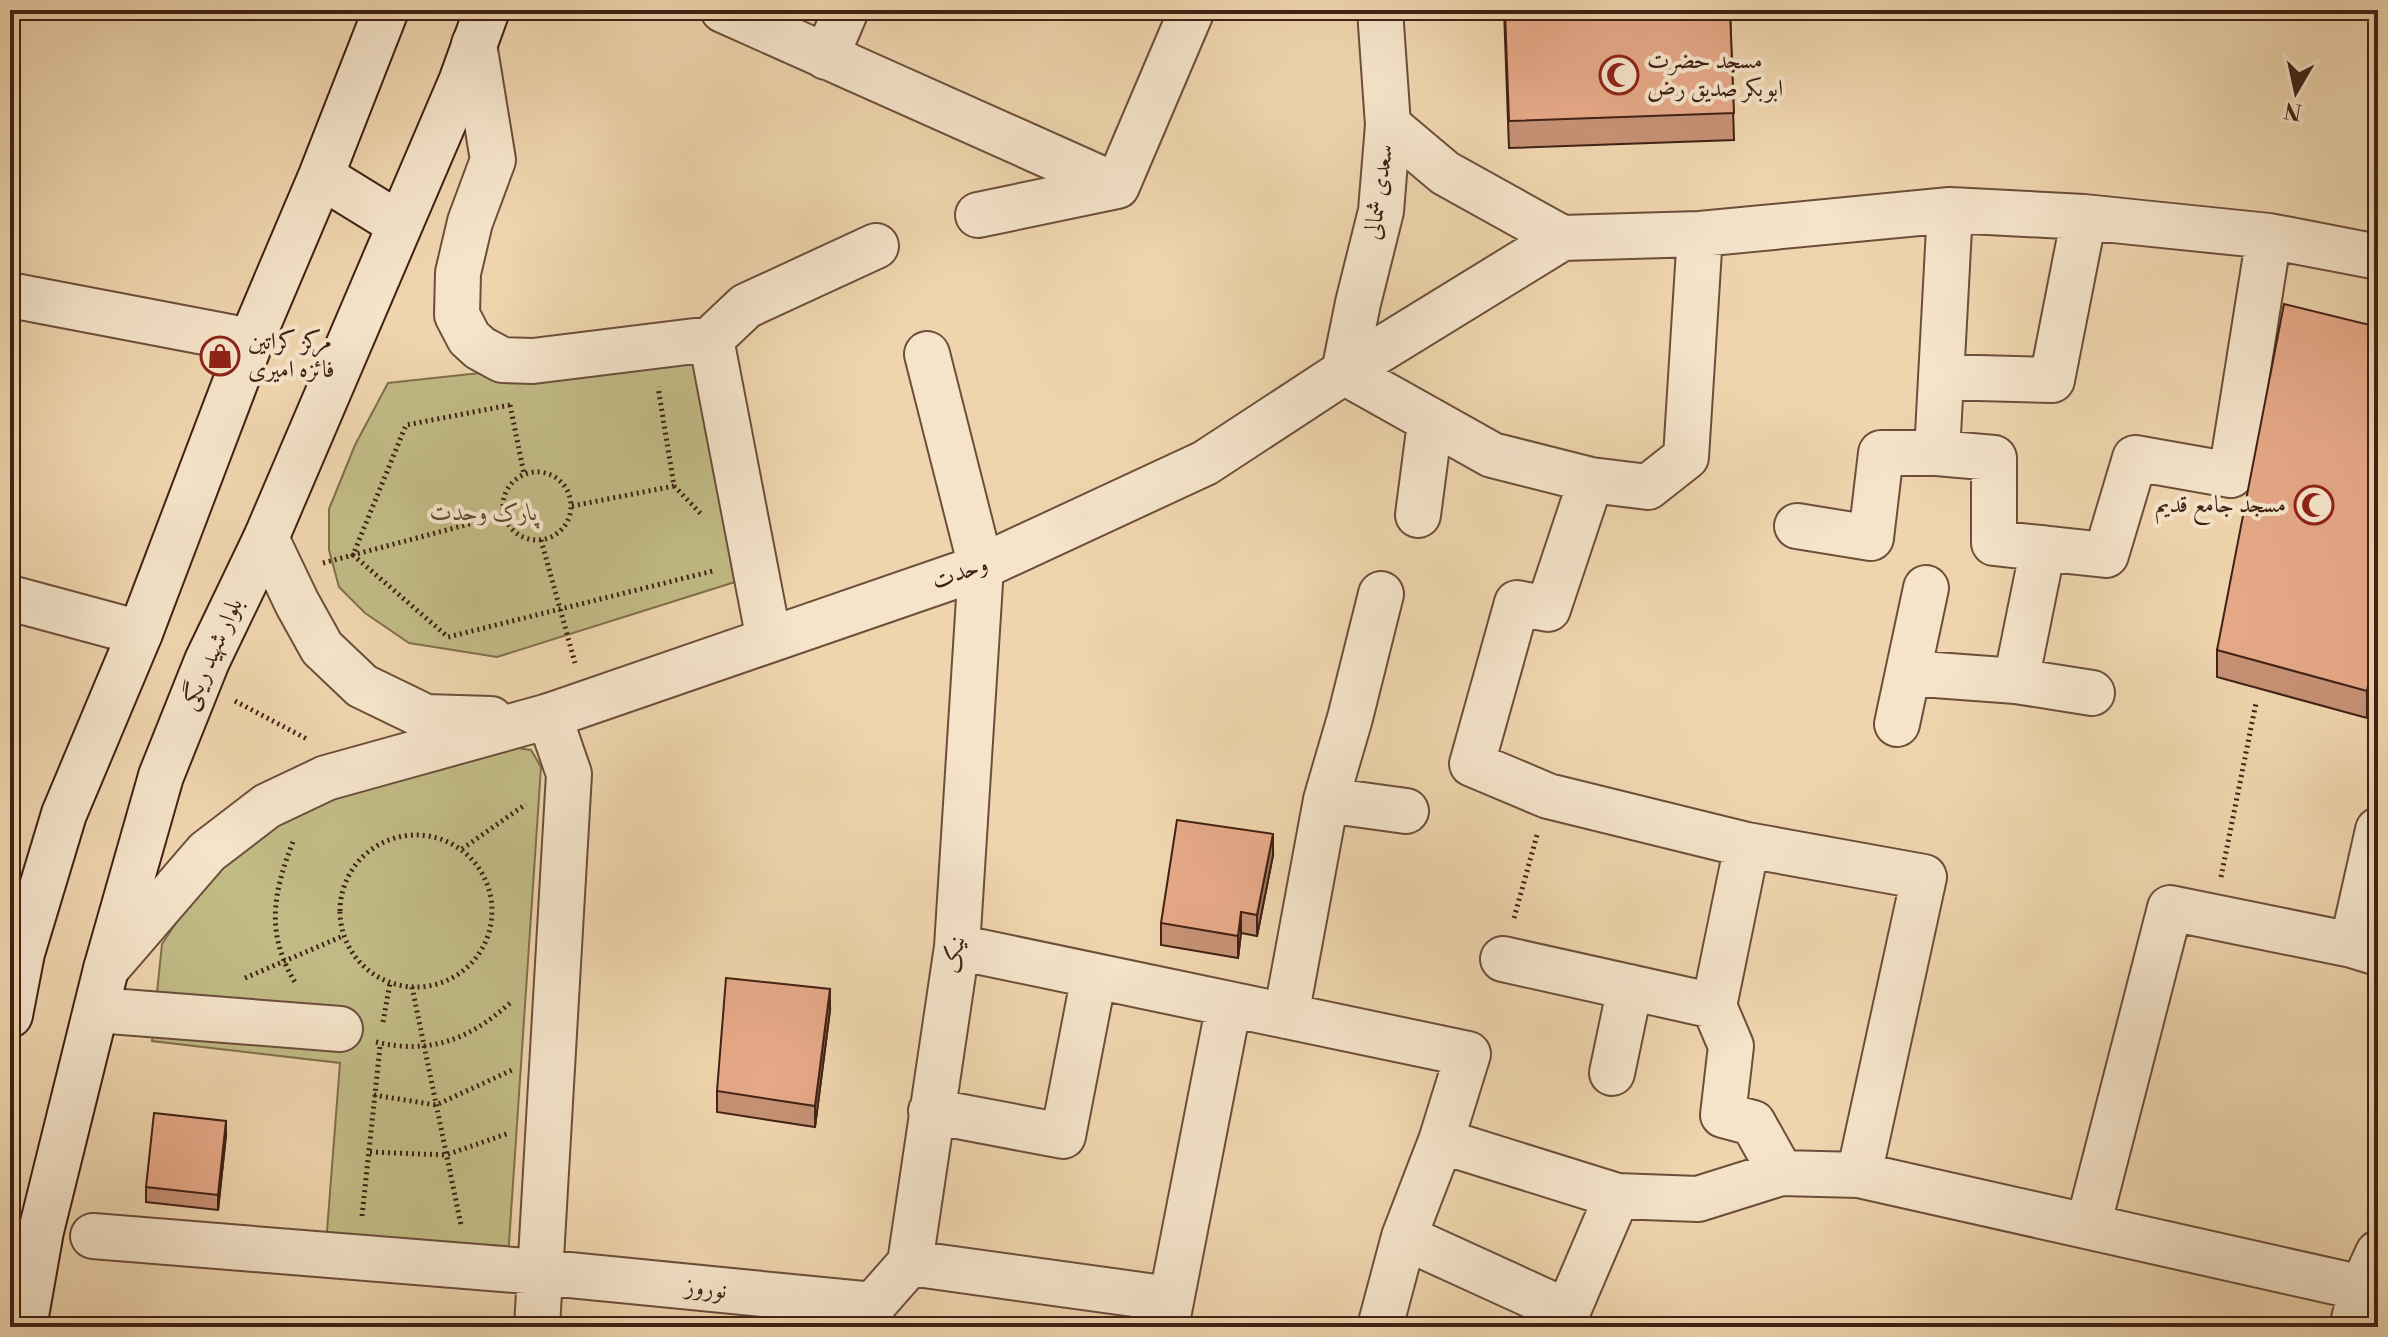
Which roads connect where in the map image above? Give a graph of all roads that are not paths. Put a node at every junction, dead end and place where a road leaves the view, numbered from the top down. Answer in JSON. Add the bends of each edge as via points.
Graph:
{"nodes":[{"id":1,"x":723,"y":10,"type":"edge"},
{"id":2,"x":846,"y":10,"type":"edge"},
{"id":3,"x":1192,"y":10,"type":"edge"},
{"id":4,"x":1380,"y":10,"type":"edge"},
{"id":5,"x":377,"y":22,"type":"edge"},
{"id":6,"x":481,"y":27,"type":"edge"},
{"id":7,"x":826,"y":57,"type":"junction"},
{"id":8,"x":1388,"y":125,"type":"junction"},
{"id":9,"x":321,"y":176,"type":"junction"},
{"id":10,"x":1117,"y":186,"type":"junction"},
{"id":11,"x":1950,"y":210,"type":"junction"},
{"id":12,"x":978,"y":215,"type":"dead end"},
{"id":13,"x":2084,"y":217,"type":"junction"},
{"id":14,"x":399,"y":224,"type":"junction"},
{"id":15,"x":1700,"y":234,"type":"junction"},
{"id":16,"x":2269,"y":236,"type":"junction"},
{"id":17,"x":1562,"y":238,"type":"junction"},
{"id":18,"x":876,"y":246,"type":"dead end"},
{"id":19,"x":2378,"y":257,"type":"edge"},
{"id":20,"x":10,"y":295,"type":"edge"},
{"id":21,"x":711,"y":339,"type":"junction"},
{"id":22,"x":251,"y":341,"type":"junction"},
{"id":23,"x":927,"y":354,"type":"dead end"},
{"id":24,"x":1344,"y":372,"type":"junction"},
{"id":25,"x":1941,"y":377,"type":"junction"},
{"id":26,"x":1430,"y":423,"type":"junction"},
{"id":27,"x":1937,"y":453,"type":"junction"},
{"id":28,"x":1591,"y":480,"type":"junction"},
{"id":29,"x":1418,"y":515,"type":"dead end"},
{"id":30,"x":1797,"y":526,"type":"dead end"},
{"id":31,"x":2043,"y":548,"type":"junction"},
{"id":32,"x":275,"y":556,"type":"junction"},
{"id":33,"x":981,"y":567,"type":"junction"},
{"id":34,"x":1926,"y":588,"type":"dead end"},
{"id":35,"x":1381,"y":594,"type":"dead end"},
{"id":36,"x":10,"y":598,"type":"edge"},
{"id":37,"x":140,"y":633,"type":"junction"},
{"id":38,"x":769,"y":640,"type":"junction"},
{"id":39,"x":1908,"y":673,"type":"junction"},
{"id":40,"x":2016,"y":681,"type":"junction"},
{"id":41,"x":2092,"y":693,"type":"dead end"},
{"id":42,"x":568,"y":710,"type":"junction"},
{"id":43,"x":1897,"y":724,"type":"dead end"},
{"id":44,"x":1326,"y":800,"type":"junction"},
{"id":45,"x":1406,"y":811,"type":"dead end"},
{"id":46,"x":2378,"y":830,"type":"edge"},
{"id":47,"x":1747,"y":845,"type":"junction"},
{"id":48,"x":957,"y":947,"type":"junction"},
{"id":49,"x":2365,"y":949,"type":"edge"},
{"id":50,"x":16,"y":953,"type":"edge"},
{"id":51,"x":1503,"y":959,"type":"road end"},
{"id":52,"x":1094,"y":976,"type":"junction"},
{"id":53,"x":1630,"y":987,"type":"junction"},
{"id":54,"x":102,"y":990,"type":"junction"},
{"id":55,"x":1229,"y":1004,"type":"junction"},
{"id":56,"x":1714,"y":1006,"type":"junction"},
{"id":57,"x":10,"y":1015,"type":"edge"},
{"id":58,"x":1286,"y":1016,"type":"junction"},
{"id":59,"x":360,"y":1036,"type":"road end"},
{"id":60,"x":1612,"y":1073,"type":"dead end"},
{"id":61,"x":931,"y":1111,"type":"junction"},
{"id":62,"x":1441,"y":1141,"type":"junction"},
{"id":63,"x":1781,"y":1173,"type":"junction"},
{"id":64,"x":1859,"y":1175,"type":"junction"},
{"id":65,"x":1617,"y":1196,"type":"junction"},
{"id":66,"x":2088,"y":1226,"type":"junction"},
{"id":67,"x":93,"y":1236,"type":"dead end"},
{"id":68,"x":1404,"y":1237,"type":"junction"},
{"id":69,"x":910,"y":1263,"type":"junction"},
{"id":70,"x":539,"y":1272,"type":"junction"},
{"id":71,"x":2364,"y":1289,"type":"edge"},
{"id":72,"x":1168,"y":1313,"type":"edge"},
{"id":73,"x":871,"y":1316,"type":"edge"},
{"id":74,"x":1564,"y":1319,"type":"edge"},
{"id":75,"x":24,"y":1327,"type":"edge"},
{"id":76,"x":537,"y":1327,"type":"edge"},
{"id":77,"x":1380,"y":1327,"type":"edge"}],
"edges":[{"from":1,"to":7,"type":"street"},
{"from":2,"to":7,"type":"street"},
{"from":3,"to":10,"type":"street"},
{"from":4,"to":8,"type":"street","name":"سعدی شمالی"},
{"from":5,"to":9,"type":"street"},
{"from":6,"to":14,"type":"street","name":"بلوار شهید ریگی"},
{"from":6,"to":21,"type":"street","via":[[493,160],[458,273],[457,315],[469,338],[502,360],[533,361]]},
{"from":7,"to":10,"type":"street"},
{"from":8,"to":17,"type":"street","via":[[1445,173]]},
{"from":8,"to":24,"type":"street","name":"سعدی شمالی","via":[[1381,211]]},
{"from":9,"to":14,"type":"street"},
{"from":9,"to":22,"type":"street"},
{"from":10,"to":12,"type":"street"},
{"from":11,"to":13,"type":"street"},
{"from":11,"to":15,"type":"street"},
{"from":11,"to":25,"type":"street"},
{"from":13,"to":16,"type":"street"},
{"from":13,"to":25,"type":"street","via":[[2052,380]]},
{"from":14,"to":32,"type":"street","name":"بلوار شهید ریگی"},
{"from":15,"to":17,"type":"street"},
{"from":15,"to":28,"type":"street","via":[[1686,457],[1648,487]]},
{"from":16,"to":19,"type":"street"},
{"from":16,"to":31,"type":"street","via":[[2231,475],[2135,458],[2106,555]]},
{"from":17,"to":24,"type":"street","name":"وحدت"},
{"from":18,"to":21,"type":"street","via":[[746,306]]},
{"from":20,"to":22,"type":"street"},
{"from":21,"to":38,"type":"street"},
{"from":22,"to":37,"type":"street"},
{"from":23,"to":33,"type":"street","name":"نیک"},
{"from":24,"to":26,"type":"street"},
{"from":24,"to":33,"type":"street","name":"وحدت","via":[[1205,463]]},
{"from":25,"to":27,"type":"street"},
{"from":26,"to":28,"type":"street","via":[[1492,455]]},
{"from":26,"to":29,"type":"street"},
{"from":27,"to":30,"type":"street","via":[[1881,453],[1871,538]]},
{"from":27,"to":31,"type":"street","via":[[1994,458],[1994,543]]},
{"from":28,"to":47,"type":"street","via":[[1548,609],[1517,603],[1472,764],[1548,796]]},
{"from":31,"to":40,"type":"street"},
{"from":32,"to":42,"type":"street","via":[[322,648],[362,686],[426,717],[477,719]]},
{"from":32,"to":54,"type":"street","name":"بلوار شهید ریگی","via":[[199,682],[161,776]]},
{"from":33,"to":38,"type":"street","name":"وحدت"},
{"from":33,"to":48,"type":"street","name":"نیک"},
{"from":34,"to":39,"type":"street"},
{"from":35,"to":44,"type":"street"},
{"from":36,"to":37,"type":"street"},
{"from":37,"to":50,"type":"street","via":[[64,814]]},
{"from":38,"to":42,"type":"street","name":"وحدت"},
{"from":39,"to":40,"type":"street"},
{"from":39,"to":43,"type":"street"},
{"from":40,"to":41,"type":"street"},
{"from":42,"to":54,"type":"street","via":[[344,773],[267,806],[207,852]]},
{"from":42,"to":70,"type":"street","via":[[569,774]]},
{"from":44,"to":45,"type":"street"},
{"from":44,"to":58,"type":"street"},
{"from":46,"to":49,"type":"street"},
{"from":47,"to":56,"type":"street"},
{"from":47,"to":64,"type":"street","via":[[1924,877]]},
{"from":48,"to":52,"type":"street"},
{"from":48,"to":61,"type":"street","name":"نیک"},
{"from":49,"to":66,"type":"street","via":[[2170,908]]},
{"from":50,"to":57,"type":"street"},
{"from":51,"to":53,"type":"street"},
{"from":52,"to":55,"type":"street"},
{"from":52,"to":61,"type":"street","via":[[1063,1136]]},
{"from":53,"to":56,"type":"street"},
{"from":53,"to":60,"type":"street"},
{"from":54,"to":59,"type":"street"},
{"from":54,"to":75,"type":"street","name":"بلوار شهید ریگی","via":[[41,1231]]},
{"from":55,"to":58,"type":"street"},
{"from":55,"to":72,"type":"street"},
{"from":56,"to":63,"type":"street","via":[[1731,1046],[1723,1115],[1753,1123]]},
{"from":58,"to":62,"type":"street","via":[[1468,1054]]},
{"from":61,"to":69,"type":"street","name":"نیک"},
{"from":62,"to":65,"type":"street"},
{"from":62,"to":68,"type":"street"},
{"from":63,"to":64,"type":"street"},
{"from":63,"to":65,"type":"street","via":[[1698,1199]]},
{"from":64,"to":66,"type":"street"},
{"from":65,"to":74,"type":"street"},
{"from":66,"to":71,"type":"street"},
{"from":67,"to":70,"type":"street","name":"نوروز"},
{"from":68,"to":74,"type":"street"},
{"from":68,"to":77,"type":"street"},
{"from":69,"to":72,"type":"street"},
{"from":69,"to":73,"type":"street"},
{"from":70,"to":73,"type":"street","name":"نوروز"},
{"from":70,"to":76,"type":"street"}]}
